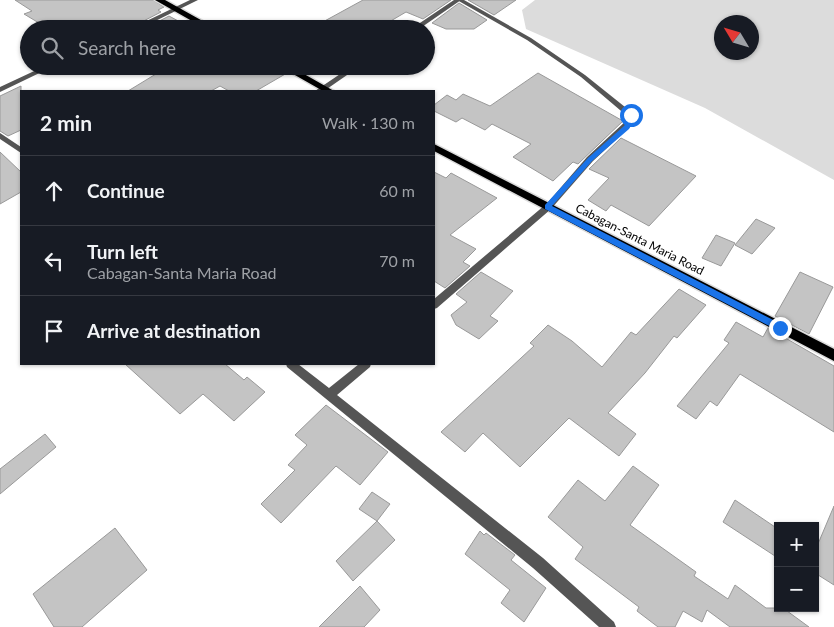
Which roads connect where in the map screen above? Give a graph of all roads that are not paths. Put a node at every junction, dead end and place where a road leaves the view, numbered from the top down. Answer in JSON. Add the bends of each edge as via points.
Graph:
{"nodes":[{"id":1,"x":160,"y":0,"type":"edge"},
{"id":2,"x":195,"y":0,"type":"edge"},
{"id":3,"x":459,"y":0,"type":"edge"},
{"id":4,"x":176,"y":9,"type":"junction"},
{"id":5,"x":152,"y":20,"type":"edge"},
{"id":6,"x":196,"y":20,"type":"edge"},
{"id":7,"x":428,"y":20,"type":"edge"},
{"id":8,"x":32,"y":75,"type":"edge"},
{"id":9,"x":298,"y":75,"type":"edge"},
{"id":10,"x":345,"y":75,"type":"edge"},
{"id":11,"x":0,"y":90,"type":"edge"},
{"id":12,"x":324,"y":90,"type":"edge"},
{"id":13,"x":0,"y":134,"type":"edge"},
{"id":14,"x":435,"y":148,"type":"edge"},
{"id":15,"x":20,"y":150,"type":"edge"},
{"id":16,"x":548,"y":207,"type":"junction"},
{"id":17,"x":435,"y":304,"type":"edge"},
{"id":18,"x":834,"y":355,"type":"edge"},
{"id":19,"x":292,"y":365,"type":"edge"},
{"id":20,"x":365,"y":365,"type":"edge"},
{"id":21,"x":330,"y":394,"type":"junction"},
{"id":22,"x":609,"y":627,"type":"edge"}],
"edges":[{"from":1,"to":4,"type":"main road"},
{"from":2,"to":4,"type":"street"},
{"from":3,"to":7,"type":"street"},
{"from":3,"to":16,"type":"street","via":[[529,39],[583,76],[631,115],[626,128],[590,159]]},
{"from":4,"to":5,"type":"street"},
{"from":4,"to":6,"type":"main road"},
{"from":8,"to":11,"type":"street"},
{"from":9,"to":12,"type":"main road"},
{"from":10,"to":12,"type":"street"},
{"from":13,"to":15,"type":"street"},
{"from":14,"to":16,"type":"main road","name":"Cabagan-Santa Maria Road"},
{"from":16,"to":17,"type":"street"},
{"from":16,"to":18,"type":"main road","name":"Cabagan-Santa Maria Road"},
{"from":19,"to":21,"type":"street"},
{"from":20,"to":21,"type":"street"},
{"from":21,"to":22,"type":"street","via":[[538,563]]}]}
